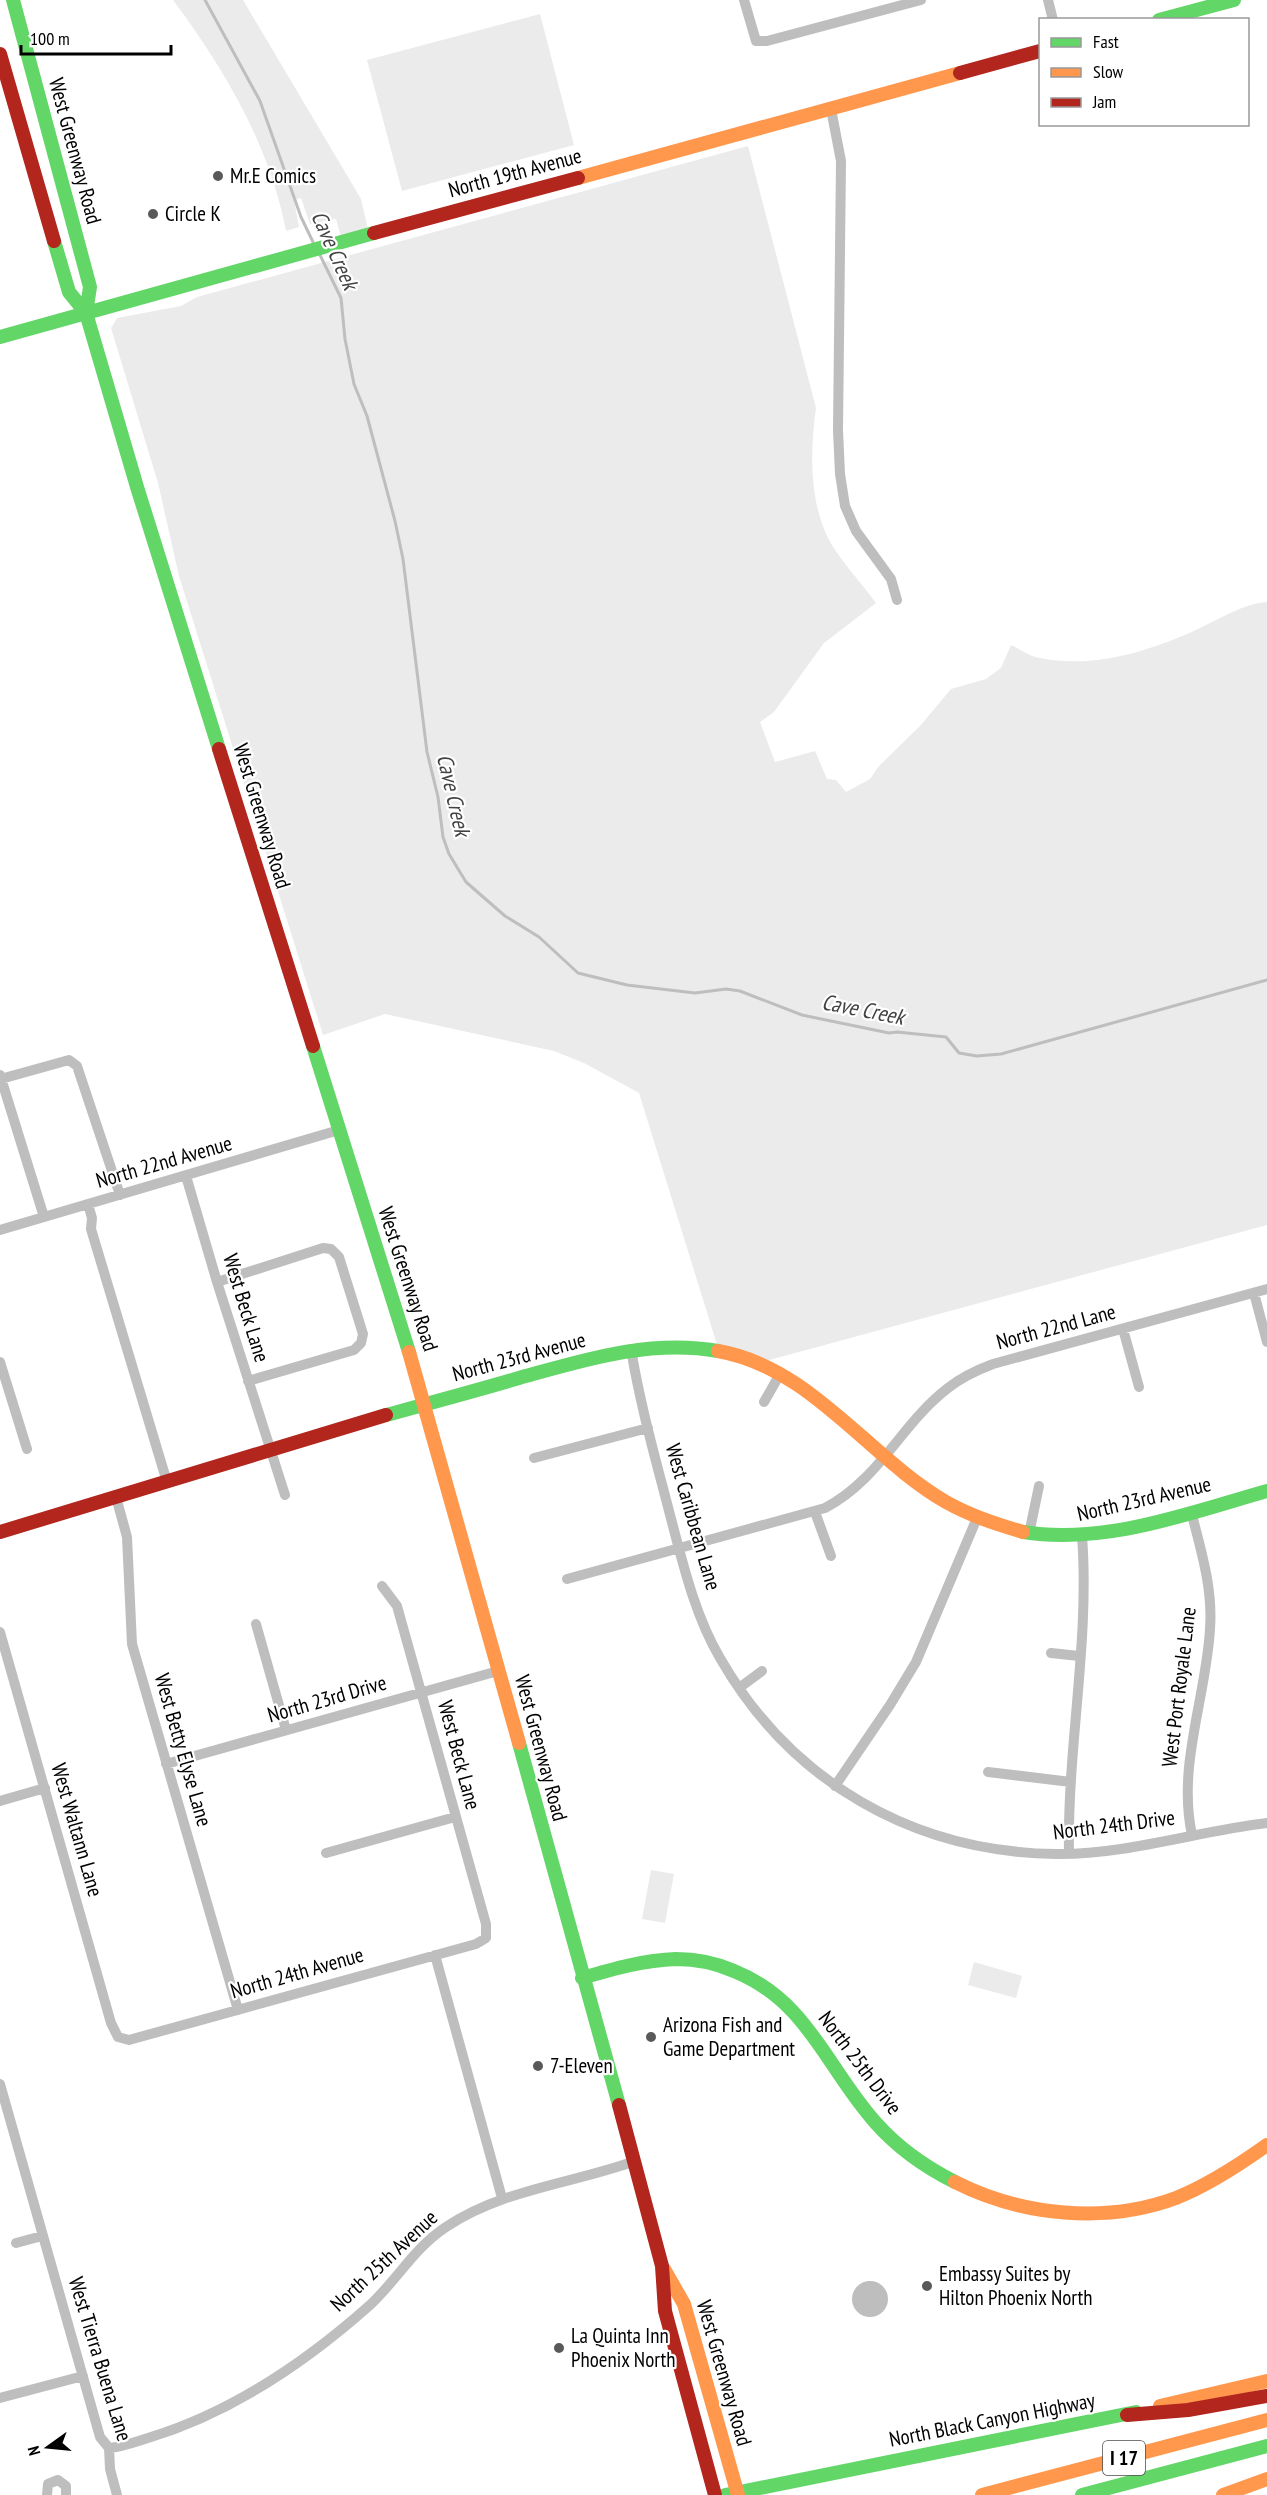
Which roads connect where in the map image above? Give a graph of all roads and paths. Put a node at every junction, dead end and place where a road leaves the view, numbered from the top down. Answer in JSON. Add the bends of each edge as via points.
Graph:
{"nodes":[{"id":1,"x":12,"y":0,"type":"edge"},
{"id":2,"x":744,"y":0,"type":"edge"},
{"id":3,"x":921,"y":0,"type":"edge"},
{"id":4,"x":1048,"y":0,"type":"edge"},
{"id":5,"x":1234,"y":0,"type":"edge"},
{"id":6,"x":1052,"y":18,"type":"edge"},
{"id":7,"x":1166,"y":18,"type":"edge"},
{"id":8,"x":1039,"y":52,"type":"edge"},
{"id":9,"x":0,"y":54,"type":"edge"},
{"id":10,"x":831,"y":109,"type":"junction"},
{"id":11,"x":86,"y":313,"type":"junction"},
{"id":12,"x":0,"y":337,"type":"edge"},
{"id":13,"x":897,"y":600,"type":"dead end"},
{"id":14,"x":1,"y":1077,"type":"edge"},
{"id":15,"x":339,"y":1130,"type":"junction"},
{"id":16,"x":186,"y":1176,"type":"junction"},
{"id":17,"x":120,"y":1195,"type":"junction"},
{"id":18,"x":88,"y":1204,"type":"junction"},
{"id":19,"x":44,"y":1217,"type":"junction"},
{"id":20,"x":0,"y":1230,"type":"edge"},
{"id":21,"x":217,"y":1282,"type":"junction"},
{"id":22,"x":1267,"y":1289,"type":"edge"},
{"id":23,"x":1254,"y":1293,"type":"junction"},
{"id":24,"x":1124,"y":1329,"type":"junction"},
{"id":25,"x":1267,"y":1342,"type":"edge"},
{"id":26,"x":631,"y":1349,"type":"junction"},
{"id":27,"x":0,"y":1362,"type":"edge"},
{"id":28,"x":780,"y":1374,"type":"junction"},
{"id":29,"x":248,"y":1381,"type":"junction"},
{"id":30,"x":1139,"y":1387,"type":"dead end"},
{"id":31,"x":764,"y":1402,"type":"dead end"},
{"id":32,"x":425,"y":1404,"type":"junction"},
{"id":33,"x":648,"y":1428,"type":"junction"},
{"id":34,"x":27,"y":1449,"type":"dead end"},
{"id":35,"x":271,"y":1451,"type":"junction"},
{"id":36,"x":886,"y":1455,"type":"junction"},
{"id":37,"x":534,"y":1458,"type":"dead end"},
{"id":38,"x":167,"y":1482,"type":"junction"},
{"id":39,"x":1039,"y":1486,"type":"dead end"},
{"id":40,"x":1267,"y":1491,"type":"edge"},
{"id":41,"x":285,"y":1495,"type":"dead end"},
{"id":42,"x":116,"y":1497,"type":"junction"},
{"id":43,"x":1191,"y":1511,"type":"junction"},
{"id":44,"x":814,"y":1512,"type":"junction"},
{"id":45,"x":977,"y":1518,"type":"junction"},
{"id":46,"x":0,"y":1532,"type":"edge"},
{"id":47,"x":1029,"y":1534,"type":"junction"},
{"id":48,"x":1082,"y":1536,"type":"junction"},
{"id":49,"x":680,"y":1549,"type":"junction"},
{"id":50,"x":831,"y":1556,"type":"dead end"},
{"id":51,"x":567,"y":1580,"type":"dead end"},
{"id":52,"x":382,"y":1586,"type":"dead end"},
{"id":53,"x":256,"y":1624,"type":"dead end"},
{"id":54,"x":0,"y":1632,"type":"edge"},
{"id":55,"x":1051,"y":1653,"type":"dead end"},
{"id":56,"x":1079,"y":1656,"type":"junction"},
{"id":57,"x":498,"y":1671,"type":"junction"},
{"id":58,"x":762,"y":1671,"type":"dead end"},
{"id":59,"x":738,"y":1688,"type":"junction"},
{"id":60,"x":421,"y":1693,"type":"junction"},
{"id":61,"x":286,"y":1730,"type":"junction"},
{"id":62,"x":166,"y":1764,"type":"junction"},
{"id":63,"x":988,"y":1772,"type":"dead end"},
{"id":64,"x":1071,"y":1782,"type":"junction"},
{"id":65,"x":835,"y":1786,"type":"junction"},
{"id":66,"x":45,"y":1788,"type":"junction"},
{"id":67,"x":0,"y":1801,"type":"edge"},
{"id":68,"x":455,"y":1817,"type":"junction"},
{"id":69,"x":1267,"y":1823,"type":"edge"},
{"id":70,"x":1192,"y":1835,"type":"junction"},
{"id":71,"x":326,"y":1853,"type":"dead end"},
{"id":72,"x":1069,"y":1853,"type":"junction"},
{"id":73,"x":486,"y":1938,"type":"joint"},
{"id":74,"x":435,"y":1955,"type":"junction"},
{"id":75,"x":582,"y":1978,"type":"junction"},
{"id":76,"x":238,"y":2010,"type":"junction"},
{"id":77,"x":118,"y":2037,"type":"joint"},
{"id":78,"x":0,"y":2088,"type":"edge"},
{"id":79,"x":1267,"y":2145,"type":"edge"},
{"id":80,"x":635,"y":2161,"type":"junction"},
{"id":81,"x":502,"y":2198,"type":"junction"},
{"id":82,"x":42,"y":2236,"type":"junction"},
{"id":83,"x":16,"y":2243,"type":"dead end"},
{"id":84,"x":662,"y":2266,"type":"junction"},
{"id":85,"x":83,"y":2376,"type":"junction"},
{"id":86,"x":1267,"y":2381,"type":"edge"},
{"id":87,"x":1267,"y":2396,"type":"edge"},
{"id":88,"x":0,"y":2398,"type":"edge"},
{"id":89,"x":1127,"y":2415,"type":"junction"},
{"id":90,"x":1267,"y":2420,"type":"edge"},
{"id":91,"x":1267,"y":2432,"type":"edge"},
{"id":92,"x":1267,"y":2446,"type":"edge"},
{"id":93,"x":109,"y":2448,"type":"junction"},
{"id":94,"x":1267,"y":2458,"type":"edge"},
{"id":95,"x":1267,"y":2479,"type":"edge"},
{"id":96,"x":733,"y":2494,"type":"edge"},
{"id":97,"x":47,"y":2495,"type":"edge"},
{"id":98,"x":66,"y":2495,"type":"edge"},
{"id":99,"x":117,"y":2495,"type":"edge"},
{"id":100,"x":715,"y":2495,"type":"edge"},
{"id":101,"x":982,"y":2495,"type":"edge"},
{"id":102,"x":1028,"y":2495,"type":"edge"},
{"id":103,"x":1082,"y":2495,"type":"edge"},
{"id":104,"x":1126,"y":2495,"type":"edge"},
{"id":105,"x":1223,"y":2495,"type":"edge"}],
"edges":[{"from":1,"to":11,"type":"main road","name":"West Greenway Road","via":[[90,287]]},
{"from":2,"to":3,"type":"street","via":[[756,41]]},
{"from":4,"to":6,"type":"street"},
{"from":5,"to":7,"type":"main road"},
{"from":8,"to":10,"type":"main road","name":"North 19th Avenue"},
{"from":9,"to":11,"type":"main road","name":"West Greenway Road","via":[[69,292]]},
{"from":10,"to":11,"type":"main road","name":"North 19th Avenue"},
{"from":10,"to":13,"type":"street","via":[[841,161],[840,474],[845,506],[856,531],[891,579]]},
{"from":11,"to":12,"type":"main road","name":"North 19th Avenue"},
{"from":11,"to":15,"type":"main road","name":"West Greenway Road"},
{"from":14,"to":17,"type":"street","via":[[69,1060],[77,1066]]},
{"from":14,"to":19,"type":"street"},
{"from":15,"to":16,"type":"street","name":"North 22nd Avenue"},
{"from":15,"to":32,"type":"main road","name":"West Greenway Road"},
{"from":16,"to":17,"type":"street","name":"North 22nd Avenue"},
{"from":16,"to":21,"type":"street","name":"West Beck Lane"},
{"from":17,"to":18,"type":"street","name":"North 22nd Avenue"},
{"from":18,"to":19,"type":"street","name":"North 22nd Avenue"},
{"from":18,"to":38,"type":"street","via":[[91,1230]]},
{"from":19,"to":20,"type":"street","name":"North 22nd Avenue"},
{"from":21,"to":29,"type":"street","name":"West Beck Lane"},
{"from":21,"to":29,"type":"street","via":[[323,1248],[331,1249],[339,1257],[363,1334],[361,1343],[354,1350]]},
{"from":22,"to":23,"type":"street","name":"North 22nd Lane"},
{"from":23,"to":24,"type":"street","name":"North 22nd Lane"},
{"from":23,"to":25,"type":"street"},
{"from":24,"to":30,"type":"street"},
{"from":24,"to":36,"type":"street","name":"North 22nd Lane","via":[[977,1371],[940,1395]]},
{"from":26,"to":28,"type":"main road","name":"North 23rd Avenue","via":[[707,1348]]},
{"from":26,"to":32,"type":"main road","name":"North 23rd Avenue"},
{"from":26,"to":33,"type":"street","name":"West Caribbean Lane"},
{"from":27,"to":34,"type":"street"},
{"from":28,"to":31,"type":"street"},
{"from":28,"to":36,"type":"main road","name":"North 23rd Avenue","via":[[814,1396]]},
{"from":29,"to":35,"type":"street","name":"West Beck Lane"},
{"from":32,"to":35,"type":"main road","name":"North 23rd Avenue"},
{"from":32,"to":57,"type":"main road","name":"West Greenway Road"},
{"from":33,"to":37,"type":"street"},
{"from":33,"to":49,"type":"street","name":"West Caribbean Lane"},
{"from":35,"to":38,"type":"main road","name":"North 23rd Avenue"},
{"from":35,"to":41,"type":"street"},
{"from":36,"to":44,"type":"street","name":"North 22nd Lane","via":[[854,1490]]},
{"from":36,"to":45,"type":"main road","name":"North 23rd Avenue","via":[[929,1490]]},
{"from":38,"to":42,"type":"main road","name":"North 23rd Avenue"},
{"from":39,"to":47,"type":"street"},
{"from":40,"to":43,"type":"main road","name":"North 23rd Avenue"},
{"from":42,"to":46,"type":"main road","name":"North 23rd Avenue"},
{"from":42,"to":62,"type":"street","name":"West Betty Elyse Lane","via":[[128,1546],[132,1644]]},
{"from":43,"to":48,"type":"main road","name":"North 23rd Avenue"},
{"from":43,"to":70,"type":"street","name":"West Port Royale Lane","via":[[1211,1611],[1187,1780]]},
{"from":44,"to":49,"type":"street","name":"North 22nd Lane"},
{"from":44,"to":50,"type":"street"},
{"from":45,"to":47,"type":"main road","name":"North 23rd Avenue"},
{"from":45,"to":65,"type":"street","via":[[916,1662]]},
{"from":47,"to":48,"type":"main road","name":"North 23rd Avenue"},
{"from":48,"to":56,"type":"street","via":[[1085,1582]]},
{"from":49,"to":51,"type":"street","name":"North 22nd Lane"},
{"from":49,"to":59,"type":"street","name":"West Caribbean Lane","via":[[710,1639]]},
{"from":52,"to":60,"type":"street","name":"West Beck Lane","via":[[396,1605]]},
{"from":53,"to":61,"type":"street"},
{"from":54,"to":66,"type":"street","name":"West Waltann Lane"},
{"from":55,"to":56,"type":"street"},
{"from":56,"to":64,"type":"street"},
{"from":57,"to":60,"type":"street","name":"North 23rd Drive"},
{"from":57,"to":75,"type":"main road","name":"West Greenway Road"},
{"from":58,"to":59,"type":"street"},
{"from":59,"to":65,"type":"street","name":"West Caribbean Lane","via":[[790,1751]]},
{"from":60,"to":61,"type":"street","name":"North 23rd Drive"},
{"from":60,"to":68,"type":"street","name":"West Beck Lane"},
{"from":61,"to":62,"type":"street","name":"North 23rd Drive"},
{"from":62,"to":76,"type":"street","name":"West Betty Elyse Lane"},
{"from":63,"to":64,"type":"street"},
{"from":64,"to":72,"type":"street"},
{"from":65,"to":72,"type":"street","name":"North 24th Drive","via":[[919,1830],[963,1843],[1000,1850]]},
{"from":66,"to":67,"type":"street"},
{"from":66,"to":77,"type":"street","name":"West Waltann Lane","via":[[111,2024]]},
{"from":68,"to":71,"type":"street"},
{"from":68,"to":73,"type":"street","name":"West Beck Lane","via":[[486,1924]]},
{"from":69,"to":70,"type":"street","name":"North 24th Drive"},
{"from":70,"to":72,"type":"street","name":"North 24th Drive"},
{"from":73,"to":74,"type":"street","name":"North 24th Avenue"},
{"from":74,"to":76,"type":"street","name":"North 24th Avenue"},
{"from":74,"to":81,"type":"street"},
{"from":75,"to":79,"type":"main road","name":"North 25th Drive","via":[[667,1958],[703,1960],[739,1973],[771,1990],[798,2016],[858,2102],[898,2145],[951,2181],[986,2197],[1022,2206],[1087,2213],[1161,2202],[1234,2169]]},
{"from":75,"to":80,"type":"main road","name":"West Greenway Road"},
{"from":76,"to":77,"type":"street","name":"North 24th Avenue","via":[[129,2040]]},
{"from":78,"to":82,"type":"street","name":"West Tierra Buena Lane"},
{"from":80,"to":81,"type":"street","name":"North 25th Avenue"},
{"from":80,"to":84,"type":"main road","name":"West Greenway Road"},
{"from":81,"to":93,"type":"street","name":"North 25th Avenue","via":[[433,2237],[371,2304],[299,2363],[211,2415],[178,2429]]},
{"from":82,"to":83,"type":"street"},
{"from":82,"to":85,"type":"street","name":"West Tierra Buena Lane"},
{"from":84,"to":96,"type":"main road","name":"West Greenway Road","via":[[684,2304]]},
{"from":84,"to":100,"type":"main road","name":"West Greenway Road","via":[[664,2311]]},
{"from":85,"to":88,"type":"street"},
{"from":85,"to":93,"type":"street","name":"West Tierra Buena Lane","via":[[100,2437]]},
{"from":86,"to":89,"type":"main road","name":"North Black Canyon Highway"},
{"from":87,"to":89,"type":"main road","via":[[1188,2410]]},
{"from":89,"to":96,"type":"main road","name":"North Black Canyon Highway"},
{"from":90,"to":101,"type":"main road","number":"I 17"},
{"from":91,"to":102,"type":"main road"},
{"from":92,"to":103,"type":"main road"},
{"from":93,"to":99,"type":"street","name":"West Tierra Buena Lane"},
{"from":94,"to":104,"type":"main road","number":"I 17"},
{"from":95,"to":105,"type":"main road"},
{"from":97,"to":98,"type":"street","via":[[48,2484],[58,2480],[66,2486]]}]}
